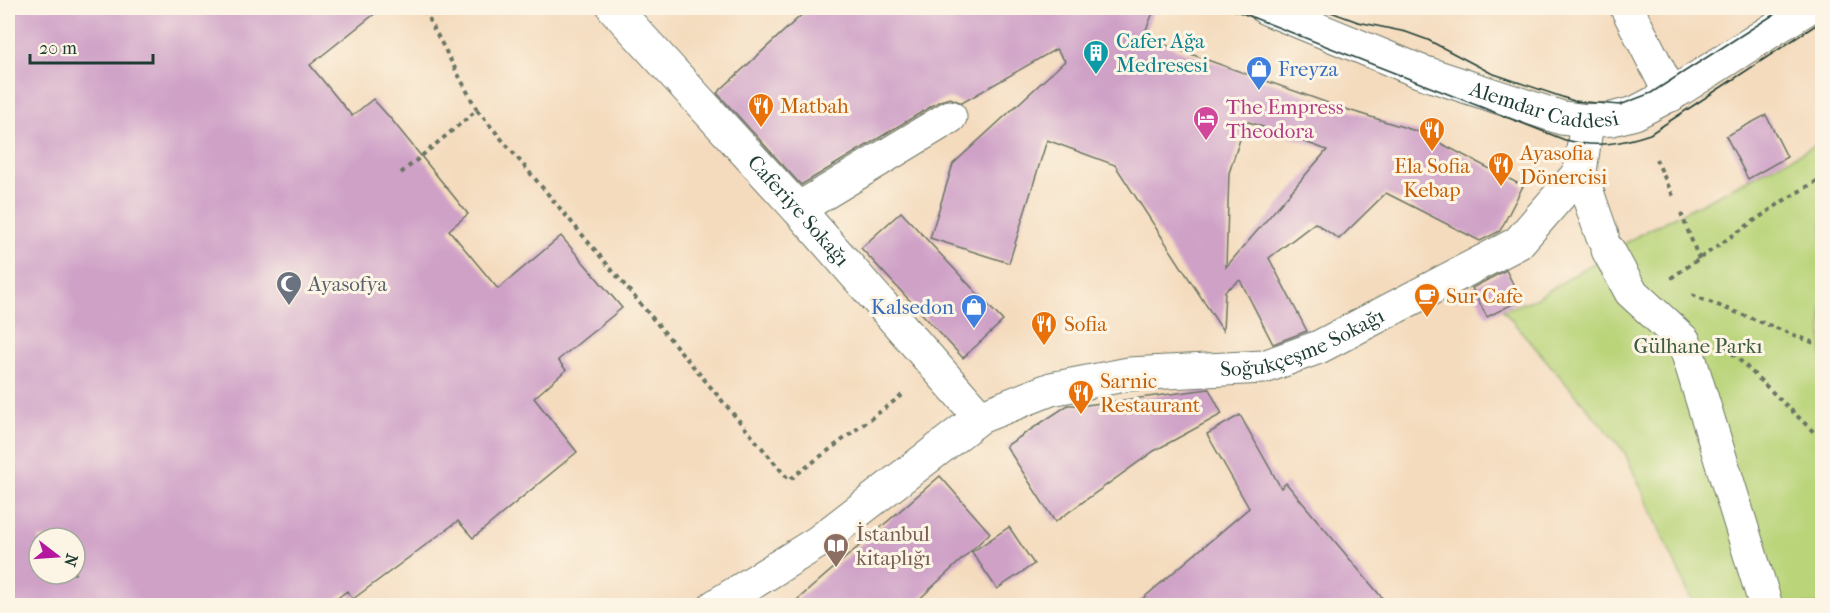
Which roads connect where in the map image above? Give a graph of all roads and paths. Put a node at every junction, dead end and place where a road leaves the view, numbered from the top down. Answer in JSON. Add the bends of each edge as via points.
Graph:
{"nodes":[{"id":1,"x":423,"y":8,"type":"edge"},
{"id":2,"x":614,"y":8,"type":"edge"},
{"id":3,"x":1266,"y":8,"type":"edge"},
{"id":4,"x":1627,"y":8,"type":"edge"},
{"id":5,"x":1807,"y":8,"type":"edge"},
{"id":6,"x":1671,"y":95,"type":"junction"},
{"id":7,"x":477,"y":110,"type":"junction"},
{"id":8,"x":950,"y":117,"type":"dead end"},
{"id":9,"x":1587,"y":121,"type":"junction"},
{"id":10,"x":1656,"y":159,"type":"dead end"},
{"id":11,"x":1580,"y":172,"type":"junction"},
{"id":12,"x":401,"y":173,"type":"dead end"},
{"id":13,"x":1822,"y":178,"type":"edge"},
{"id":14,"x":1674,"y":198,"type":"dead end"},
{"id":15,"x":798,"y":209,"type":"junction"},
{"id":16,"x":1680,"y":213,"type":"dead end"},
{"id":17,"x":1699,"y":259,"type":"junction"},
{"id":18,"x":1663,"y":284,"type":"dead end"},
{"id":19,"x":1684,"y":292,"type":"dead end"},
{"id":20,"x":1719,"y":339,"type":"dead end"},
{"id":21,"x":1822,"y":346,"type":"edge"},
{"id":22,"x":905,"y":393,"type":"dead end"},
{"id":23,"x":980,"y":417,"type":"junction"},
{"id":24,"x":1822,"y":440,"type":"edge"},
{"id":25,"x":715,"y":606,"type":"edge"},
{"id":26,"x":1766,"y":606,"type":"edge"}],
"edges":[{"from":1,"to":7,"type":"path"},
{"from":2,"to":15,"type":"street","name":"Caferiye Sokağı"},
{"from":3,"to":9,"type":"street","name":"Alemdar Caddesi","via":[[1419,71],[1562,118]]},
{"from":4,"to":6,"type":"street"},
{"from":5,"to":6,"type":"street","name":"Alemdar Caddesi"},
{"from":6,"to":9,"type":"street","name":"Alemdar Caddesi","via":[[1635,113]]},
{"from":7,"to":12,"type":"path"},
{"from":7,"to":22,"type":"path","via":[[789,480]]},
{"from":8,"to":15,"type":"street"},
{"from":9,"to":11,"type":"street"},
{"from":10,"to":14,"type":"path"},
{"from":11,"to":23,"type":"street","name":"Soğukçeşme Sokağı","via":[[1518,243],[1319,347],[1264,367],[1129,374],[1051,389]]},
{"from":11,"to":26,"type":"street","via":[[1605,243],[1631,292],[1684,341]]},
{"from":13,"to":17,"type":"path"},
{"from":15,"to":23,"type":"street","name":"Caferiye Sokağı"},
{"from":16,"to":17,"type":"path"},
{"from":17,"to":18,"type":"path"},
{"from":19,"to":21,"type":"path"},
{"from":20,"to":24,"type":"path"},
{"from":23,"to":25,"type":"street","name":"Soğukçeşme Sokağı","via":[[818,542]]}]}
